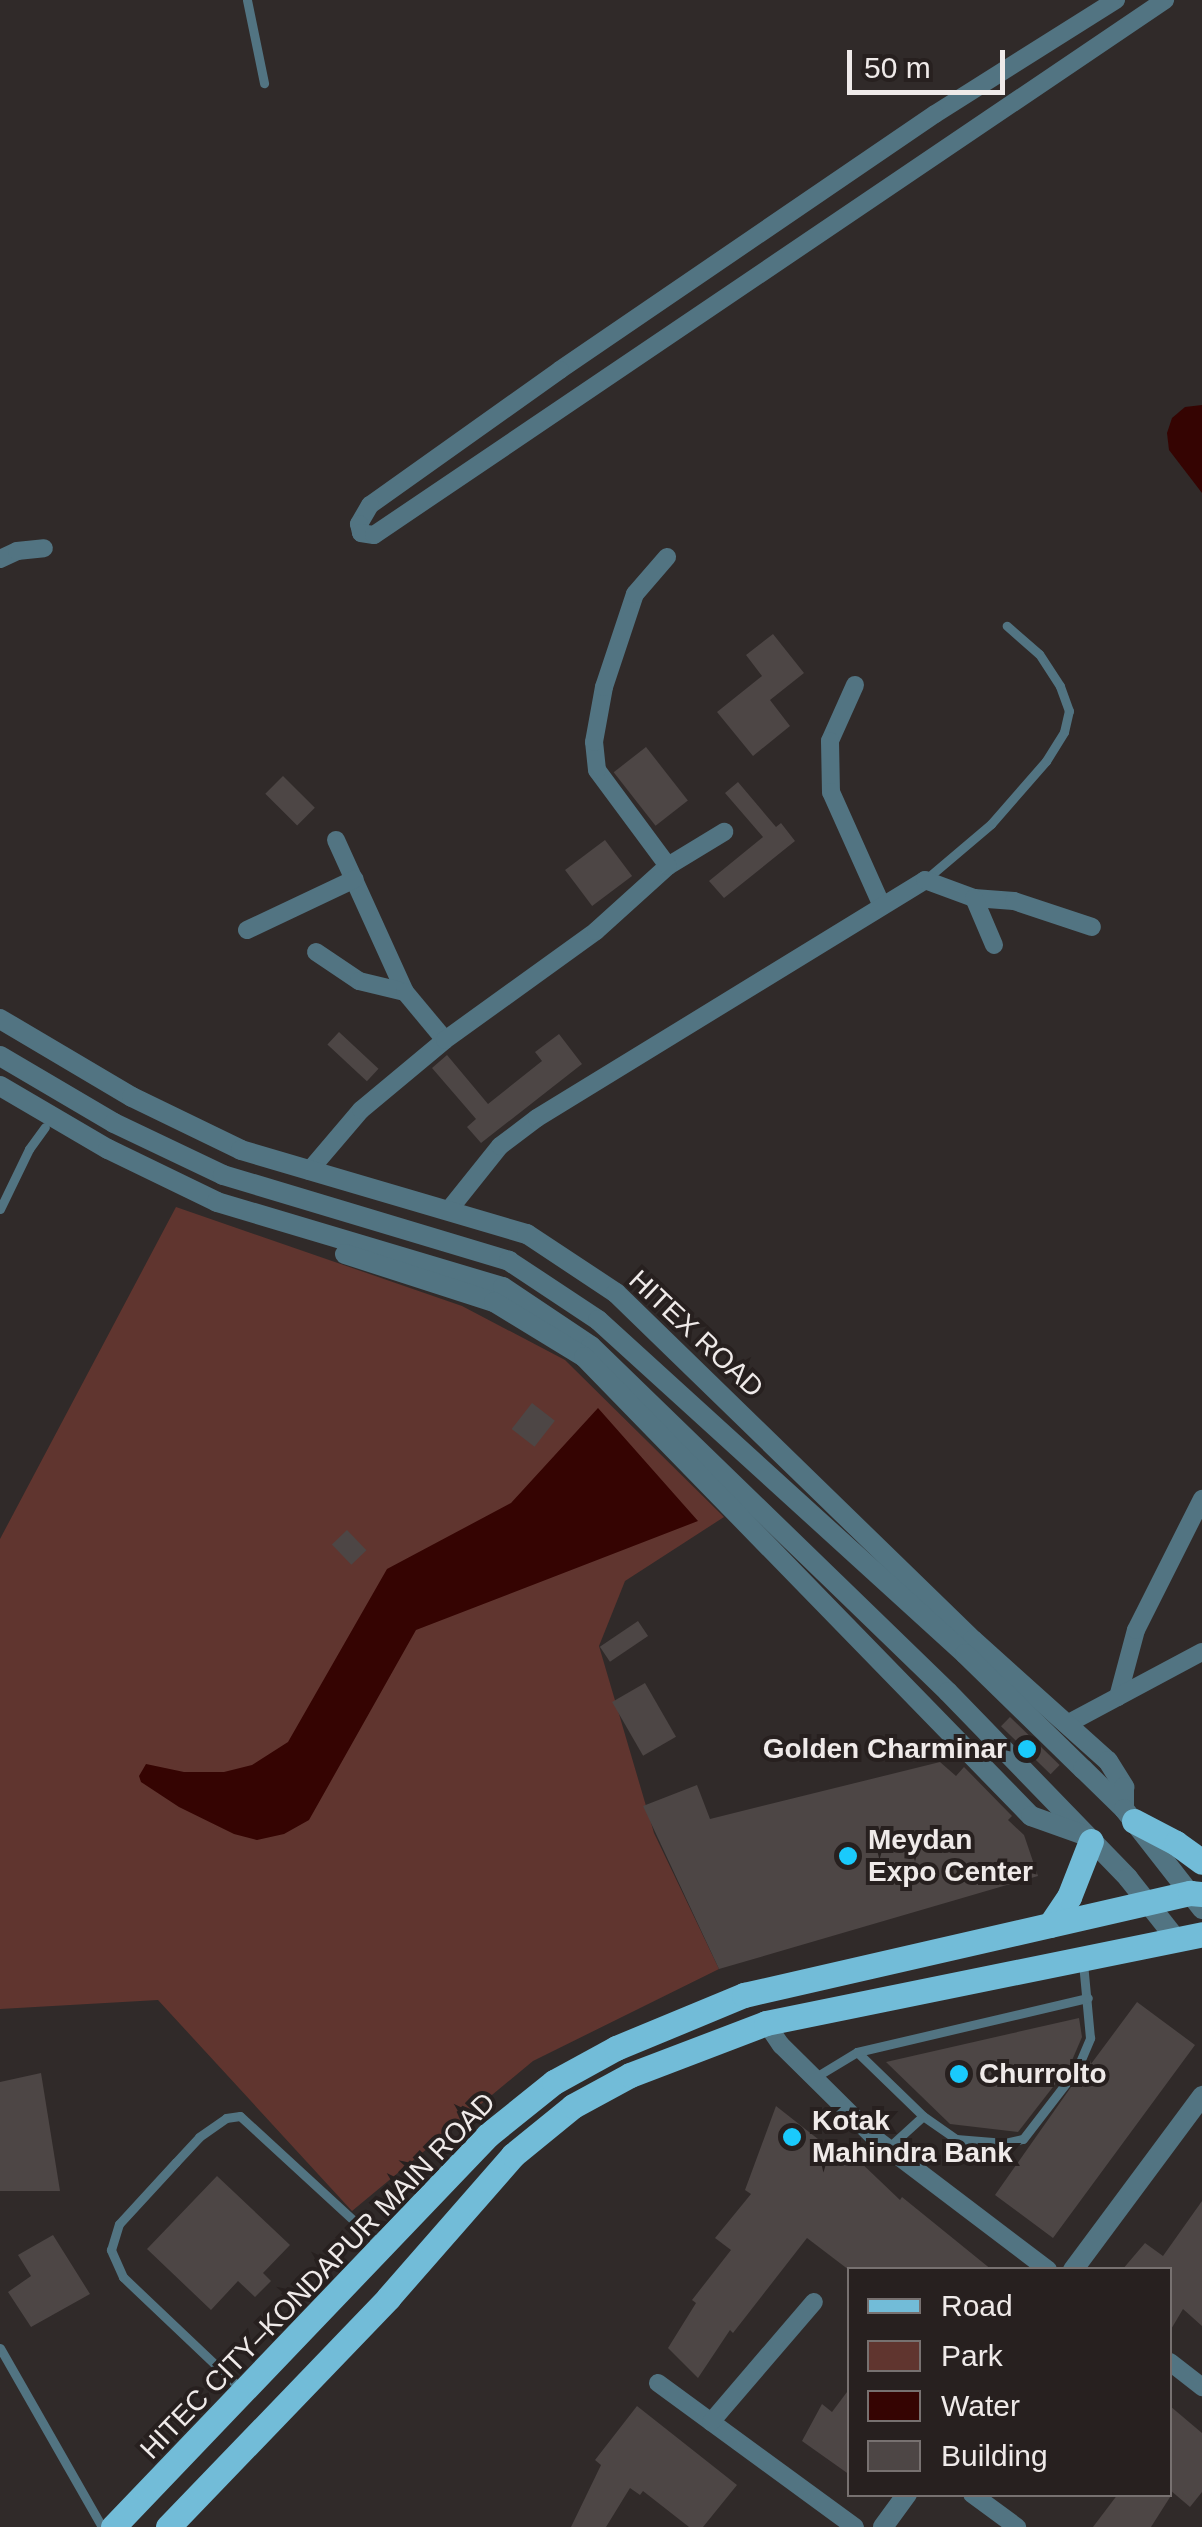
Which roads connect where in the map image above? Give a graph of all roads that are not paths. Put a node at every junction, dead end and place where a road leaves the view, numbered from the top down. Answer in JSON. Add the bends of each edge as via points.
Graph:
{"nodes":[{"id":1,"x":246,"y":0,"type":"edge"},
{"id":2,"x":1116,"y":0,"type":"edge"},
{"id":3,"x":1165,"y":0,"type":"edge"},
{"id":4,"x":264,"y":83,"type":"dead end"},
{"id":5,"x":44,"y":548,"type":"dead end"},
{"id":6,"x":667,"y":556,"type":"dead end"},
{"id":7,"x":0,"y":560,"type":"edge"},
{"id":8,"x":1007,"y":626,"type":"dead end"},
{"id":9,"x":854,"y":685,"type":"dead end"},
{"id":10,"x":724,"y":832,"type":"dead end"},
{"id":11,"x":336,"y":840,"type":"dead end"},
{"id":12,"x":668,"y":866,"type":"junction"},
{"id":13,"x":355,"y":879,"type":"junction"},
{"id":14,"x":925,"y":880,"type":"junction"},
{"id":15,"x":974,"y":898,"type":"junction"},
{"id":16,"x":882,"y":906,"type":"junction"},
{"id":17,"x":1092,"y":927,"type":"dead end"},
{"id":18,"x":247,"y":930,"type":"dead end"},
{"id":19,"x":994,"y":945,"type":"dead end"},
{"id":20,"x":316,"y":952,"type":"dead end"},
{"id":21,"x":405,"y":992,"type":"junction"},
{"id":22,"x":0,"y":1019,"type":"edge"},
{"id":23,"x":444,"y":1040,"type":"junction"},
{"id":24,"x":0,"y":1056,"type":"edge"},
{"id":25,"x":0,"y":1086,"type":"edge"},
{"id":26,"x":0,"y":1100,"type":"edge"},
{"id":27,"x":44,"y":1127,"type":"junction"},
{"id":28,"x":309,"y":1171,"type":"junction"},
{"id":29,"x":0,"y":1209,"type":"edge"},
{"id":30,"x":448,"y":1211,"type":"junction"},
{"id":31,"x":1202,"y":1499,"type":"edge"},
{"id":32,"x":1202,"y":1652,"type":"edge"},
{"id":33,"x":1118,"y":1697,"type":"junction"},
{"id":34,"x":1067,"y":1724,"type":"junction"},
{"id":35,"x":1129,"y":1816,"type":"junction"},
{"id":36,"x":1090,"y":1839,"type":"junction"},
{"id":37,"x":1202,"y":1862,"type":"edge"},
{"id":38,"x":1198,"y":1899,"type":"edge"},
{"id":39,"x":1150,"y":1904,"type":"junction"},
{"id":40,"x":1050,"y":1925,"type":"junction"},
{"id":41,"x":1190,"y":1937,"type":"edge"},
{"id":42,"x":1083,"y":1960,"type":"junction"},
{"id":43,"x":877,"y":1964,"type":"junction"},
{"id":44,"x":886,"y":1998,"type":"junction"},
{"id":45,"x":1088,"y":1998,"type":"junction"},
{"id":46,"x":766,"y":2023,"type":"junction"},
{"id":47,"x":858,"y":2052,"type":"junction"},
{"id":48,"x":813,"y":2079,"type":"junction"},
{"id":49,"x":1202,"y":2096,"type":"edge"},
{"id":50,"x":923,"y":2116,"type":"junction"},
{"id":51,"x":888,"y":2148,"type":"junction"},
{"id":52,"x":383,"y":2247,"type":"junction"},
{"id":53,"x":1044,"y":2267,"type":"edge"},
{"id":54,"x":1075,"y":2267,"type":"edge"},
{"id":55,"x":814,"y":2302,"type":"dead end"},
{"id":56,"x":0,"y":2348,"type":"edge"},
{"id":57,"x":1172,"y":2364,"type":"edge"},
{"id":58,"x":658,"y":2383,"type":"dead end"},
{"id":59,"x":1202,"y":2387,"type":"edge"},
{"id":60,"x":244,"y":2392,"type":"junction"},
{"id":61,"x":711,"y":2422,"type":"junction"},
{"id":62,"x":905,"y":2497,"type":"edge"},
{"id":63,"x":976,"y":2497,"type":"edge"},
{"id":64,"x":102,"y":2527,"type":"edge"},
{"id":65,"x":113,"y":2527,"type":"edge"},
{"id":66,"x":168,"y":2527,"type":"edge"},
{"id":67,"x":856,"y":2527,"type":"edge"},
{"id":68,"x":882,"y":2527,"type":"edge"},
{"id":69,"x":1017,"y":2527,"type":"edge"}],
"edges":[{"from":1,"to":4,"type":"lane"},
{"from":2,"to":3,"type":"street","via":[[935,114],[544,381],[370,505],[361,533],[374,535]]},
{"from":5,"to":7,"type":"street"},
{"from":6,"to":12,"type":"street","via":[[635,594],[604,687],[594,742],[597,770]]},
{"from":8,"to":14,"type":"lane","via":[[1039,654],[1060,686],[1069,711],[1064,732],[992,824]]},
{"from":9,"to":16,"type":"street","via":[[830,741],[830,792]]},
{"from":10,"to":12,"type":"street"},
{"from":11,"to":13,"type":"street"},
{"from":12,"to":23,"type":"street","via":[[596,932]]},
{"from":13,"to":18,"type":"street"},
{"from":13,"to":21,"type":"street"},
{"from":14,"to":15,"type":"street"},
{"from":14,"to":16,"type":"street"},
{"from":15,"to":17,"type":"street","via":[[1014,901]]},
{"from":15,"to":19,"type":"street"},
{"from":16,"to":30,"type":"street","via":[[537,1118],[500,1146]]},
{"from":20,"to":21,"type":"street","via":[[359,982]]},
{"from":21,"to":23,"type":"street"},
{"from":22,"to":28,"type":"street","name":"HITEX ROAD","via":[[132,1097],[241,1150]]},
{"from":23,"to":28,"type":"street","via":[[361,1110]]},
{"from":24,"to":35,"type":"street","name":"HITEX ROAD","via":[[223,1176],[509,1261],[598,1320],[964,1654]]},
{"from":25,"to":36,"type":"street","via":[[217,1202],[503,1287],[592,1346]]},
{"from":26,"to":27,"type":"street"},
{"from":27,"to":29,"type":"lane"},
{"from":27,"to":36,"type":"street","via":[[133,1177],[224,1216],[494,1302],[584,1356],[1032,1816]]},
{"from":28,"to":30,"type":"street","name":"HITEX ROAD"},
{"from":30,"to":34,"type":"street","name":"HITEX ROAD","via":[[527,1234],[616,1293]]},
{"from":31,"to":33,"type":"street","via":[[1136,1630]]},
{"from":32,"to":33,"type":"street"},
{"from":33,"to":34,"type":"street"},
{"from":34,"to":35,"type":"street","name":"HITEX ROAD","via":[[1108,1761],[1124,1787]]},
{"from":35,"to":37,"type":"main road"},
{"from":35,"to":38,"type":"street","name":"HITEX ROAD"},
{"from":36,"to":39,"type":"street"},
{"from":36,"to":40,"type":"main road","via":[[1069,1897]]},
{"from":38,"to":39,"type":"main road","name":"HITEC CITY–KONDAPUR MAIN ROAD"},
{"from":39,"to":40,"type":"main road","name":"HITEC CITY–KONDAPUR MAIN ROAD"},
{"from":39,"to":41,"type":"street"},
{"from":40,"to":43,"type":"main road","name":"HITEC CITY–KONDAPUR MAIN ROAD"},
{"from":41,"to":42,"type":"main road","name":"HITEC CITY–KONDAPUR MAIN ROAD"},
{"from":42,"to":44,"type":"main road","name":"HITEC CITY–KONDAPUR MAIN ROAD"},
{"from":42,"to":45,"type":"lane"},
{"from":43,"to":44,"type":"main road"},
{"from":43,"to":52,"type":"main road","name":"HITEC CITY–KONDAPUR MAIN ROAD","via":[[744,1995],[570,2074],[488,2135]]},
{"from":44,"to":46,"type":"main road","name":"HITEC CITY–KONDAPUR MAIN ROAD"},
{"from":45,"to":47,"type":"lane"},
{"from":45,"to":50,"type":"lane","via":[[1090,2038],[1077,2069],[1023,2139],[956,2139]]},
{"from":46,"to":48,"type":"street"},
{"from":46,"to":66,"type":"main road","name":"HITEC CITY–KONDAPUR MAIN ROAD","via":[[630,2074],[573,2106],[513,2155],[388,2298]]},
{"from":47,"to":48,"type":"lane"},
{"from":47,"to":50,"type":"lane"},
{"from":48,"to":51,"type":"street"},
{"from":49,"to":54,"type":"street"},
{"from":50,"to":51,"type":"lane"},
{"from":51,"to":53,"type":"street"},
{"from":52,"to":60,"type":"main road","name":"HITEC CITY–KONDAPUR MAIN ROAD"},
{"from":52,"to":60,"type":"lane","via":[[240,2116],[199,2138],[119,2224],[111,2250],[123,2277]]},
{"from":55,"to":61,"type":"street"},
{"from":56,"to":64,"type":"lane"},
{"from":57,"to":59,"type":"street"},
{"from":58,"to":61,"type":"street"},
{"from":60,"to":65,"type":"main road","name":"HITEC CITY–KONDAPUR MAIN ROAD"},
{"from":61,"to":67,"type":"street"},
{"from":62,"to":68,"type":"street"},
{"from":63,"to":69,"type":"street"}]}
